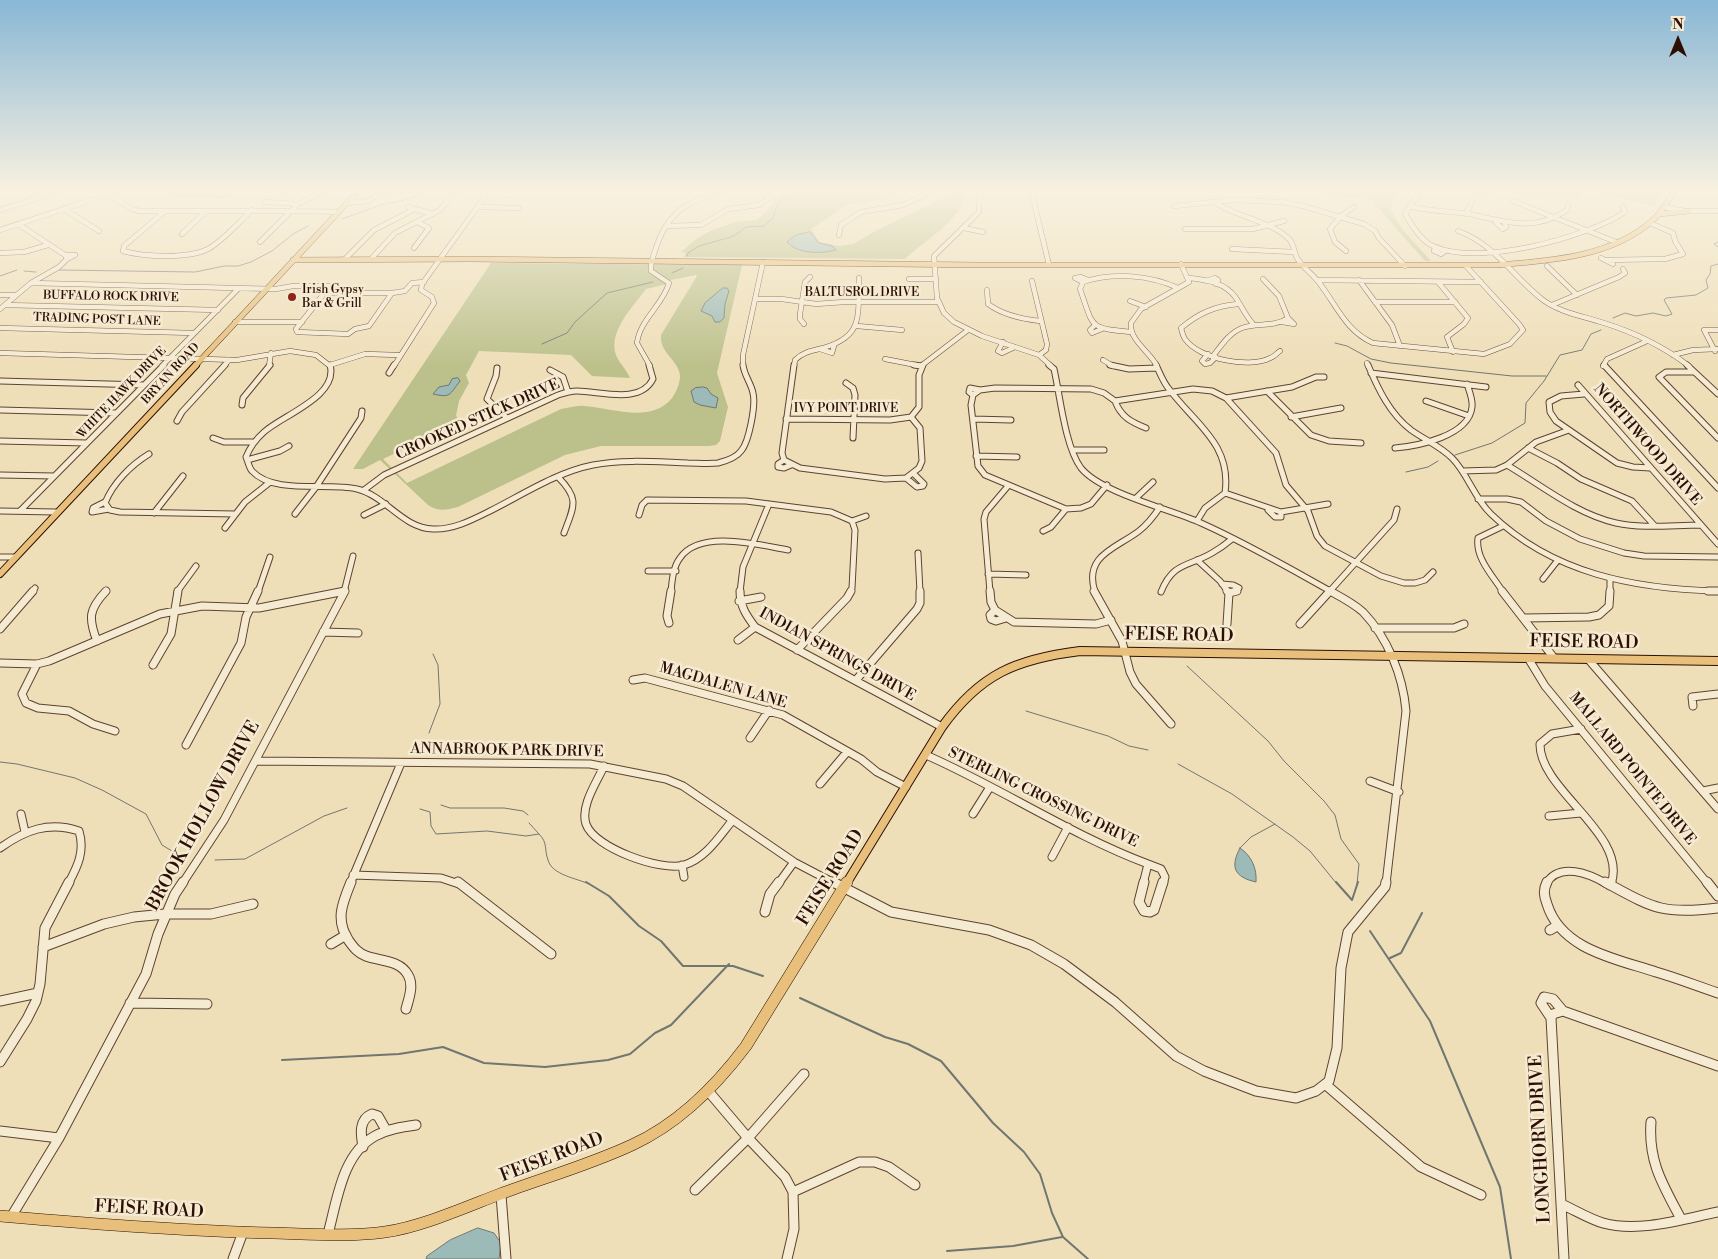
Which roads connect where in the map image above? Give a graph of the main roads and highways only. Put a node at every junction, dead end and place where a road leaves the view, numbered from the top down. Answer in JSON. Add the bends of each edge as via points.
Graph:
{"nodes":[{"id":1,"x":304,"y":249,"type":"edge"},
{"id":2,"x":1593,"y":249,"type":"edge"},
{"id":3,"x":293,"y":260,"type":"junction"},
{"id":4,"x":314,"y":260,"type":"junction"},
{"id":5,"x":285,"y":269,"type":"junction"},
{"id":6,"x":0,"y":574,"type":"edge"},
{"id":7,"x":1718,"y":661,"type":"edge"},
{"id":8,"x":0,"y":1216,"type":"edge"}],
"edges":[{"from":1,"to":3,"type":"main road","name":"BRYAN ROAD"},
{"from":2,"to":4,"type":"main road","via":[[1569,256],[1466,266]]},
{"from":3,"to":4,"type":"main road"},
{"from":3,"to":5,"type":"main road","name":"BRYAN ROAD"},
{"from":4,"to":5,"type":"main road"},
{"from":5,"to":6,"type":"main road","name":"BRYAN ROAD"},
{"from":7,"to":8,"type":"main road","name":"FEISE ROAD","via":[[1125,652],[1062,653],[1013,666],[992,676],[958,704],[746,1046],[709,1092],[669,1124],[632,1144],[408,1228],[364,1234],[243,1232]]}]}
